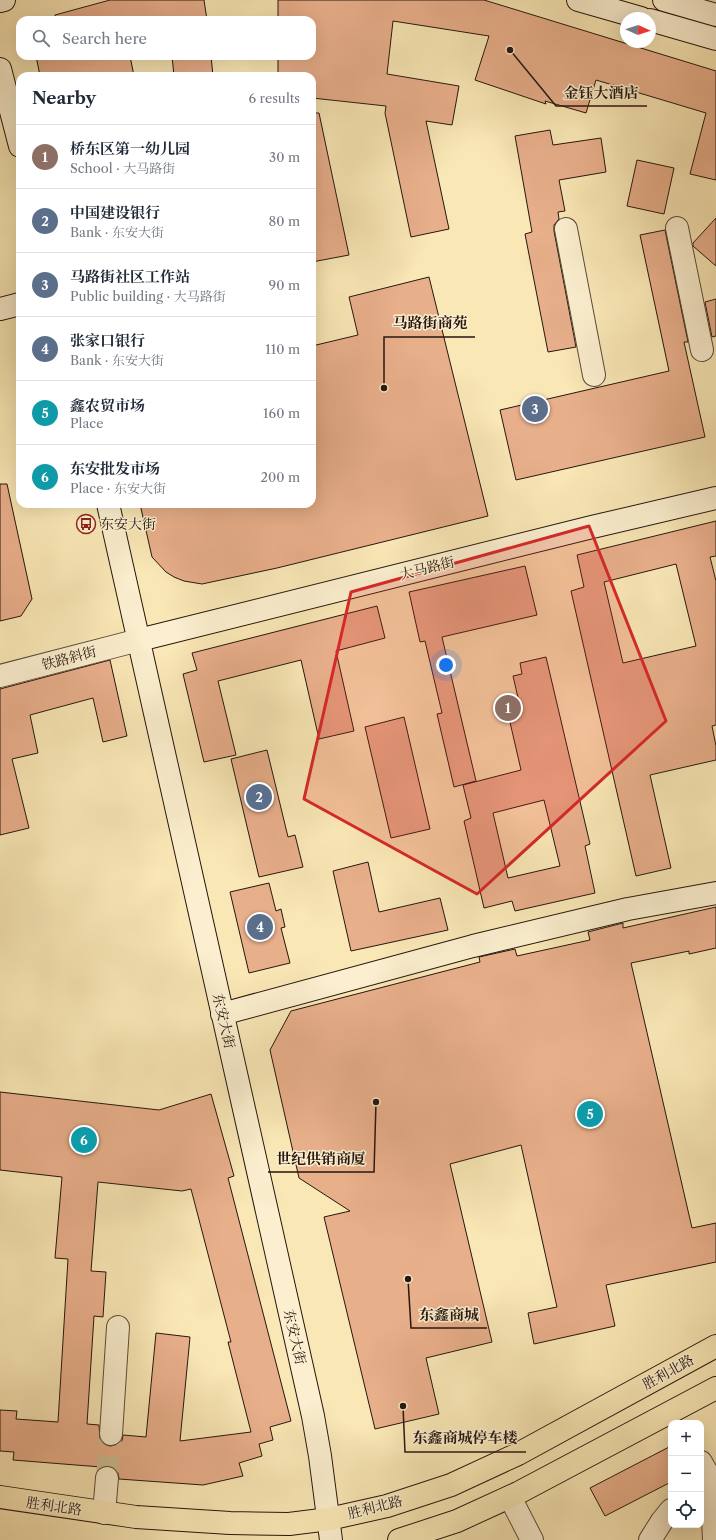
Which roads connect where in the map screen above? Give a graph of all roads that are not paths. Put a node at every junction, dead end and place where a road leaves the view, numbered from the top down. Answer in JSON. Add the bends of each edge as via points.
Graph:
{"nodes":[{"id":1,"x":4,"y":0,"type":"edge"},
{"id":2,"x":578,"y":0,"type":"edge"},
{"id":3,"x":664,"y":0,"type":"edge"},
{"id":4,"x":0,"y":1,"type":"edge"},
{"id":5,"x":620,"y":12,"type":"edge"},
{"id":6,"x":716,"y":15,"type":"edge"},
{"id":7,"x":656,"y":22,"type":"edge"},
{"id":8,"x":716,"y":39,"type":"edge"},
{"id":9,"x":0,"y":68,"type":"edge"},
{"id":10,"x":16,"y":130,"type":"edge"},
{"id":11,"x":677,"y":228,"type":"dead end"},
{"id":12,"x":566,"y":229,"type":"dead end"},
{"id":13,"x":16,"y":305,"type":"edge"},
{"id":14,"x":0,"y":309,"type":"edge"},
{"id":15,"x":702,"y":350,"type":"dead end"},
{"id":16,"x":594,"y":375,"type":"dead end"},
{"id":17,"x":716,"y":498,"type":"edge"},
{"id":18,"x":109,"y":508,"type":"edge"},
{"id":19,"x":139,"y":640,"type":"junction"},
{"id":20,"x":0,"y":676,"type":"edge"},
{"id":21,"x":716,"y":893,"type":"edge"},
{"id":22,"x":222,"y":1014,"type":"junction"},
{"id":23,"x":118,"y":1328,"type":"dead end"},
{"id":24,"x":716,"y":1346,"type":"edge"},
{"id":25,"x":716,"y":1388,"type":"edge"},
{"id":26,"x":677,"y":1417,"type":"edge"},
{"id":27,"x":111,"y":1434,"type":"tunnel mouth"},
{"id":28,"x":707,"y":1476,"type":"edge"},
{"id":29,"x":107,"y":1478,"type":"tunnel mouth"},
{"id":30,"x":0,"y":1497,"type":"edge"},
{"id":31,"x":510,"y":1497,"type":"junction"},
{"id":32,"x":667,"y":1503,"type":"edge"},
{"id":33,"x":104,"y":1513,"type":"junction"},
{"id":34,"x":330,"y":1530,"type":"edge"},
{"id":35,"x":399,"y":1540,"type":"edge"},
{"id":36,"x":532,"y":1540,"type":"edge"},
{"id":37,"x":650,"y":1540,"type":"edge"},
{"id":38,"x":714,"y":1540,"type":"edge"}],
"edges":[{"from":1,"to":4,"type":"street"},
{"from":2,"to":5,"type":"street"},
{"from":3,"to":6,"type":"street"},
{"from":7,"to":8,"type":"street"},
{"from":9,"to":10,"type":"street"},
{"from":11,"to":15,"type":"street"},
{"from":12,"to":16,"type":"street"},
{"from":13,"to":14,"type":"street"},
{"from":17,"to":19,"type":"street","name":"大马路街"},
{"from":18,"to":19,"type":"street","name":"东安大街"},
{"from":19,"to":20,"type":"street","name":"铁路斜街"},
{"from":19,"to":22,"type":"street","name":"东安大街"},
{"from":21,"to":22,"type":"street","via":[[628,909],[473,946]]},
{"from":22,"to":34,"type":"street","name":"东安大街","via":[[313,1416]]},
{"from":23,"to":27,"type":"street"},
{"from":24,"to":34,"type":"highway","name":"胜利北路","via":[[518,1454],[451,1485],[387,1506]]},
{"from":25,"to":26,"type":"highway"},
{"from":26,"to":31,"type":"highway"},
{"from":28,"to":38,"type":"street"},
{"from":29,"to":33,"type":"street"},
{"from":30,"to":33,"type":"highway","name":"胜利北路"},
{"from":31,"to":35,"type":"highway","via":[[457,1521]]},
{"from":31,"to":36,"type":"street"},
{"from":32,"to":37,"type":"street","via":[[662,1521]]},
{"from":33,"to":34,"type":"highway","name":"胜利北路","via":[[230,1523],[289,1524]]}]}
